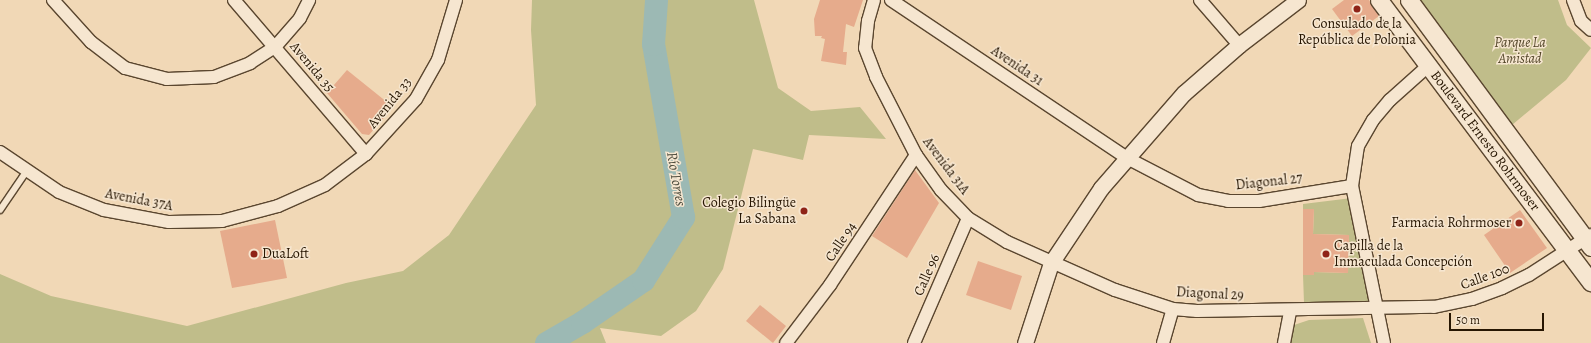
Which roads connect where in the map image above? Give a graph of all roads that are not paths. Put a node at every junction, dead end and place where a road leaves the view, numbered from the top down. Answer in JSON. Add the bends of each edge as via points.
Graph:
{"nodes":[{"id":1,"x":53,"y":0,"type":"edge"},
{"id":2,"x":234,"y":0,"type":"edge"},
{"id":3,"x":309,"y":0,"type":"edge"},
{"id":4,"x":456,"y":0,"type":"edge"},
{"id":5,"x":874,"y":0,"type":"edge"},
{"id":6,"x":891,"y":0,"type":"edge"},
{"id":7,"x":1200,"y":0,"type":"edge"},
{"id":8,"x":1298,"y":0,"type":"edge"},
{"id":9,"x":1378,"y":0,"type":"edge"},
{"id":10,"x":1409,"y":0,"type":"edge"},
{"id":11,"x":1573,"y":0,"type":"edge"},
{"id":12,"x":1591,"y":30,"type":"edge"},
{"id":13,"x":1239,"y":45,"type":"junction"},
{"id":14,"x":275,"y":47,"type":"junction"},
{"id":15,"x":1428,"y":66,"type":"junction"},
{"id":16,"x":0,"y":152,"type":"edge"},
{"id":17,"x":366,"y":154,"type":"junction"},
{"id":18,"x":916,"y":155,"type":"junction"},
{"id":19,"x":1127,"y":158,"type":"junction"},
{"id":20,"x":26,"y":172,"type":"junction"},
{"id":21,"x":1352,"y":186,"type":"junction"},
{"id":22,"x":0,"y":210,"type":"edge"},
{"id":23,"x":968,"y":218,"type":"junction"},
{"id":24,"x":1589,"y":240,"type":"edge"},
{"id":25,"x":1568,"y":251,"type":"junction"},
{"id":26,"x":1051,"y":262,"type":"junction"},
{"id":27,"x":1591,"y":282,"type":"edge"},
{"id":28,"x":1376,"y":307,"type":"junction"},
{"id":29,"x":1173,"y":309,"type":"junction"},
{"id":30,"x":1290,"y":311,"type":"junction"},
{"id":31,"x":786,"y":343,"type":"edge"},
{"id":32,"x":914,"y":343,"type":"edge"},
{"id":33,"x":1025,"y":343,"type":"edge"},
{"id":34,"x":1163,"y":343,"type":"edge"},
{"id":35,"x":1284,"y":343,"type":"edge"},
{"id":36,"x":1384,"y":343,"type":"edge"}],
"edges":[{"from":1,"to":14,"type":"street","via":[[91,42],[125,68],[167,79],[214,77],[250,63]]},
{"from":2,"to":14,"type":"street","name":"Avenida 35"},
{"from":3,"to":14,"type":"street","via":[[300,18]]},
{"from":4,"to":17,"type":"street","name":"Avenida 33","via":[[438,60],[416,99]]},
{"from":5,"to":18,"type":"street","name":"Avenida 31A","via":[[868,20],[865,48]]},
{"from":6,"to":19,"type":"street","name":"Avenida 31"},
{"from":7,"to":13,"type":"street"},
{"from":8,"to":13,"type":"street"},
{"from":9,"to":15,"type":"main road","name":"Boulevard Ernesto Rohrmoser"},
{"from":10,"to":24,"type":"main road","name":"Boulevard Ernesto Rohrmoser"},
{"from":11,"to":12,"type":"street","via":[[1581,21]]},
{"from":13,"to":19,"type":"street","via":[[1184,93]]},
{"from":14,"to":17,"type":"street","name":"Avenida 35"},
{"from":15,"to":21,"type":"street","via":[[1390,100],[1373,120],[1358,146]]},
{"from":15,"to":25,"type":"main road","name":"Boulevard Ernesto Rohrmoser"},
{"from":16,"to":20,"type":"street","name":"Avenida 37A"},
{"from":17,"to":20,"type":"street","name":"Avenida 37A","via":[[325,185],[278,206],[222,221],[169,222],[104,210],[59,192]]},
{"from":18,"to":23,"type":"street","name":"Avenida 31A","via":[[941,190]]},
{"from":18,"to":31,"type":"street","name":"Calle 94","via":[[830,285]]},
{"from":19,"to":21,"type":"street","name":"Diagonal 27","via":[[1198,195],[1228,201],[1259,201]]},
{"from":19,"to":26,"type":"street","via":[[1077,222]]},
{"from":20,"to":22,"type":"lane"},
{"from":21,"to":28,"type":"street"},
{"from":23,"to":26,"type":"street","name":"Avenida 31A","via":[[1007,242]]},
{"from":23,"to":32,"type":"street","name":"Calle 96"},
{"from":24,"to":25,"type":"street","name":"Calle 100"},
{"from":25,"to":27,"type":"main road","name":"Boulevard Ernesto Rohrmoser"},
{"from":25,"to":28,"type":"street","name":"Calle 100","via":[[1529,276],[1472,299],[1434,307]]},
{"from":26,"to":29,"type":"street","name":"Diagonal 29","via":[[1115,290]]},
{"from":26,"to":33,"type":"street"},
{"from":28,"to":30,"type":"street","name":"Diagonal 29"},
{"from":28,"to":36,"type":"street"},
{"from":29,"to":30,"type":"street","name":"Diagonal 29"},
{"from":29,"to":34,"type":"street"},
{"from":30,"to":35,"type":"street"}]}
